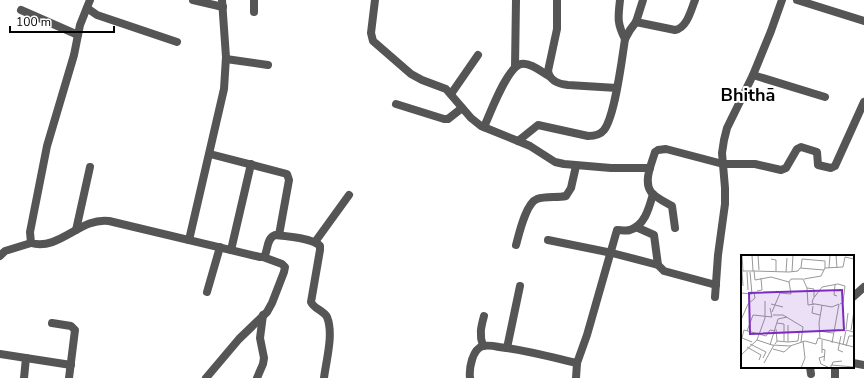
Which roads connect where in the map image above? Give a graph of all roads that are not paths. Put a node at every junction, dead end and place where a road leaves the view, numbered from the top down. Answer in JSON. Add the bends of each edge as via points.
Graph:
{"nodes":[{"id":1,"x":193,"y":0,"type":"edge"},
{"id":2,"x":254,"y":0,"type":"edge"},
{"id":3,"x":375,"y":0,"type":"edge"},
{"id":4,"x":516,"y":0,"type":"edge"},
{"id":5,"x":557,"y":0,"type":"edge"},
{"id":6,"x":620,"y":0,"type":"edge"},
{"id":7,"x":643,"y":0,"type":"edge"},
{"id":8,"x":695,"y":0,"type":"edge"},
{"id":9,"x":782,"y":0,"type":"edge"},
{"id":10,"x":797,"y":0,"type":"edge"},
{"id":11,"x":88,"y":4,"type":"edge"},
{"id":12,"x":222,"y":4,"type":"edge"},
{"id":13,"x":22,"y":10,"type":"dead end"},
{"id":14,"x":254,"y":12,"type":"dead end"},
{"id":15,"x":864,"y":21,"type":"edge"},
{"id":16,"x":636,"y":22,"type":"junction"},
{"id":17,"x":78,"y":35,"type":"junction"},
{"id":18,"x":625,"y":39,"type":"junction"},
{"id":19,"x":177,"y":42,"type":"dead end"},
{"id":20,"x":478,"y":55,"type":"dead end"},
{"id":21,"x":226,"y":59,"type":"junction"},
{"id":22,"x":268,"y":65,"type":"dead end"},
{"id":23,"x":515,"y":67,"type":"junction"},
{"id":24,"x":753,"y":75,"type":"junction"},
{"id":25,"x":549,"y":76,"type":"junction"},
{"id":26,"x":617,"y":88,"type":"junction"},
{"id":27,"x":451,"y":94,"type":"junction"},
{"id":28,"x":825,"y":98,"type":"dead end"},
{"id":29,"x":864,"y":102,"type":"edge"},
{"id":30,"x":396,"y":104,"type":"dead end"},
{"id":31,"x":462,"y":108,"type":"junction"},
{"id":32,"x":484,"y":127,"type":"junction"},
{"id":33,"x":518,"y":141,"type":"junction"},
{"id":34,"x":210,"y":154,"type":"junction"},
{"id":35,"x":250,"y":164,"type":"junction"},
{"id":36,"x":723,"y":164,"type":"junction"},
{"id":37,"x":576,"y":166,"type":"junction"},
{"id":38,"x":90,"y":167,"type":"dead end"},
{"id":39,"x":650,"y":168,"type":"junction"},
{"id":40,"x":653,"y":194,"type":"junction"},
{"id":41,"x":349,"y":195,"type":"dead end"},
{"id":42,"x":636,"y":227,"type":"junction"},
{"id":43,"x":675,"y":228,"type":"dead end"},
{"id":44,"x":76,"y":230,"type":"junction"},
{"id":45,"x":279,"y":236,"type":"junction"},
{"id":46,"x":189,"y":240,"type":"junction"},
{"id":47,"x":548,"y":240,"type":"dead end"},
{"id":48,"x":31,"y":242,"type":"junction"},
{"id":49,"x":315,"y":242,"type":"junction"},
{"id":50,"x":516,"y":245,"type":"dead end"},
{"id":51,"x":220,"y":247,"type":"junction"},
{"id":52,"x":231,"y":250,"type":"junction"},
{"id":53,"x":610,"y":253,"type":"junction"},
{"id":54,"x":0,"y":256,"type":"edge"},
{"id":55,"x":263,"y":257,"type":"junction"},
{"id":56,"x":658,"y":266,"type":"junction"},
{"id":57,"x":716,"y":285,"type":"junction"},
{"id":58,"x":520,"y":286,"type":"dead end"},
{"id":59,"x":863,"y":291,"type":"edge"},
{"id":60,"x":207,"y":292,"type":"dead end"},
{"id":61,"x":854,"y":296,"type":"edge"},
{"id":62,"x":715,"y":297,"type":"dead end"},
{"id":63,"x":263,"y":315,"type":"junction"},
{"id":64,"x":484,"y":316,"type":"dead end"},
{"id":65,"x":52,"y":323,"type":"dead end"},
{"id":66,"x":483,"y":346,"type":"junction"},
{"id":67,"x":507,"y":348,"type":"junction"},
{"id":68,"x":0,"y":354,"type":"edge"},
{"id":69,"x":26,"y":358,"type":"junction"},
{"id":70,"x":577,"y":363,"type":"junction"},
{"id":71,"x":854,"y":363,"type":"edge"},
{"id":72,"x":71,"y":365,"type":"junction"},
{"id":73,"x":864,"y":365,"type":"edge"},
{"id":74,"x":24,"y":378,"type":"edge"},
{"id":75,"x":69,"y":378,"type":"edge"},
{"id":76,"x":206,"y":378,"type":"edge"},
{"id":77,"x":257,"y":378,"type":"edge"},
{"id":78,"x":324,"y":378,"type":"edge"},
{"id":79,"x":470,"y":378,"type":"edge"},
{"id":80,"x":576,"y":378,"type":"edge"}],
"edges":[{"from":1,"to":12,"type":"street"},
{"from":2,"to":14,"type":"street"},
{"from":3,"to":27,"type":"street","via":[[371,33],[373,41],[411,74],[442,86]]},
{"from":4,"to":23,"type":"street"},
{"from":5,"to":25,"type":"street","via":[[557,29]]},
{"from":6,"to":18,"type":"street","via":[[618,21]]},
{"from":7,"to":16,"type":"street"},
{"from":8,"to":16,"type":"street","via":[[686,23],[679,29]]},
{"from":9,"to":24,"type":"street"},
{"from":10,"to":15,"type":"street"},
{"from":11,"to":17,"type":"street"},
{"from":11,"to":19,"type":"street","via":[[97,15]]},
{"from":12,"to":21,"type":"street"},
{"from":13,"to":17,"type":"street"},
{"from":16,"to":18,"type":"street"},
{"from":17,"to":48,"type":"street","via":[[47,146],[30,232]]},
{"from":18,"to":26,"type":"street"},
{"from":20,"to":27,"type":"street"},
{"from":21,"to":22,"type":"street"},
{"from":21,"to":34,"type":"street","via":[[224,89]]},
{"from":23,"to":25,"type":"street","via":[[526,64]]},
{"from":23,"to":32,"type":"street","via":[[505,80]]},
{"from":24,"to":28,"type":"street"},
{"from":24,"to":36,"type":"street","via":[[727,128],[722,153]]},
{"from":25,"to":26,"type":"street","via":[[560,84]]},
{"from":26,"to":33,"type":"street","via":[[610,117],[600,134],[588,136],[538,125]]},
{"from":27,"to":31,"type":"street"},
{"from":29,"to":36,"type":"street","via":[[833,168],[818,165],[817,152],[801,147],[797,149],[784,170],[755,164]]},
{"from":30,"to":31,"type":"street","via":[[444,119],[448,119]]},
{"from":31,"to":32,"type":"street"},
{"from":32,"to":33,"type":"street"},
{"from":33,"to":37,"type":"street","via":[[556,162]]},
{"from":34,"to":35,"type":"street"},
{"from":34,"to":46,"type":"street"},
{"from":35,"to":45,"type":"street","via":[[284,172],[289,176]]},
{"from":35,"to":52,"type":"street"},
{"from":36,"to":39,"type":"street","via":[[661,148],[655,152]]},
{"from":36,"to":57,"type":"street","via":[[725,204]]},
{"from":37,"to":39,"type":"street"},
{"from":37,"to":50,"type":"street","via":[[571,188],[566,196],[533,201],[525,216]]},
{"from":38,"to":44,"type":"street"},
{"from":39,"to":40,"type":"street","via":[[647,180]]},
{"from":40,"to":42,"type":"street","via":[[646,216]]},
{"from":40,"to":43,"type":"street","via":[[672,206]]},
{"from":41,"to":49,"type":"street"},
{"from":42,"to":53,"type":"street","via":[[628,231],[617,230]]},
{"from":42,"to":56,"type":"street","via":[[654,235]]},
{"from":44,"to":46,"type":"street","via":[[103,220]]},
{"from":44,"to":48,"type":"street","via":[[60,239],[44,243]]},
{"from":45,"to":49,"type":"street"},
{"from":45,"to":55,"type":"street","via":[[272,236]]},
{"from":46,"to":51,"type":"street"},
{"from":47,"to":53,"type":"street"},
{"from":48,"to":54,"type":"street","via":[[5,251]]},
{"from":49,"to":78,"type":"street","via":[[320,246],[320,250],[311,302],[312,306],[323,313],[328,323],[329,342]]},
{"from":51,"to":52,"type":"street"},
{"from":51,"to":60,"type":"street"},
{"from":52,"to":55,"type":"street"},
{"from":53,"to":56,"type":"street"},
{"from":53,"to":70,"type":"street"},
{"from":55,"to":63,"type":"street","via":[[282,264],[285,268],[272,303]]},
{"from":56,"to":57,"type":"street","via":[[664,272]]},
{"from":57,"to":62,"type":"street"},
{"from":58,"to":67,"type":"street"},
{"from":59,"to":61,"type":"street"},
{"from":63,"to":76,"type":"street","via":[[238,339]]},
{"from":63,"to":77,"type":"street","via":[[260,338],[264,358]]},
{"from":64,"to":66,"type":"street","via":[[480,333]]},
{"from":65,"to":72,"type":"street","via":[[71,326],[75,330]]},
{"from":66,"to":67,"type":"street"},
{"from":66,"to":79,"type":"street","via":[[473,357]]},
{"from":67,"to":70,"type":"street"},
{"from":68,"to":69,"type":"street"},
{"from":69,"to":72,"type":"street"},
{"from":69,"to":74,"type":"street"},
{"from":70,"to":80,"type":"street"},
{"from":71,"to":73,"type":"street"},
{"from":72,"to":75,"type":"street"}]}
